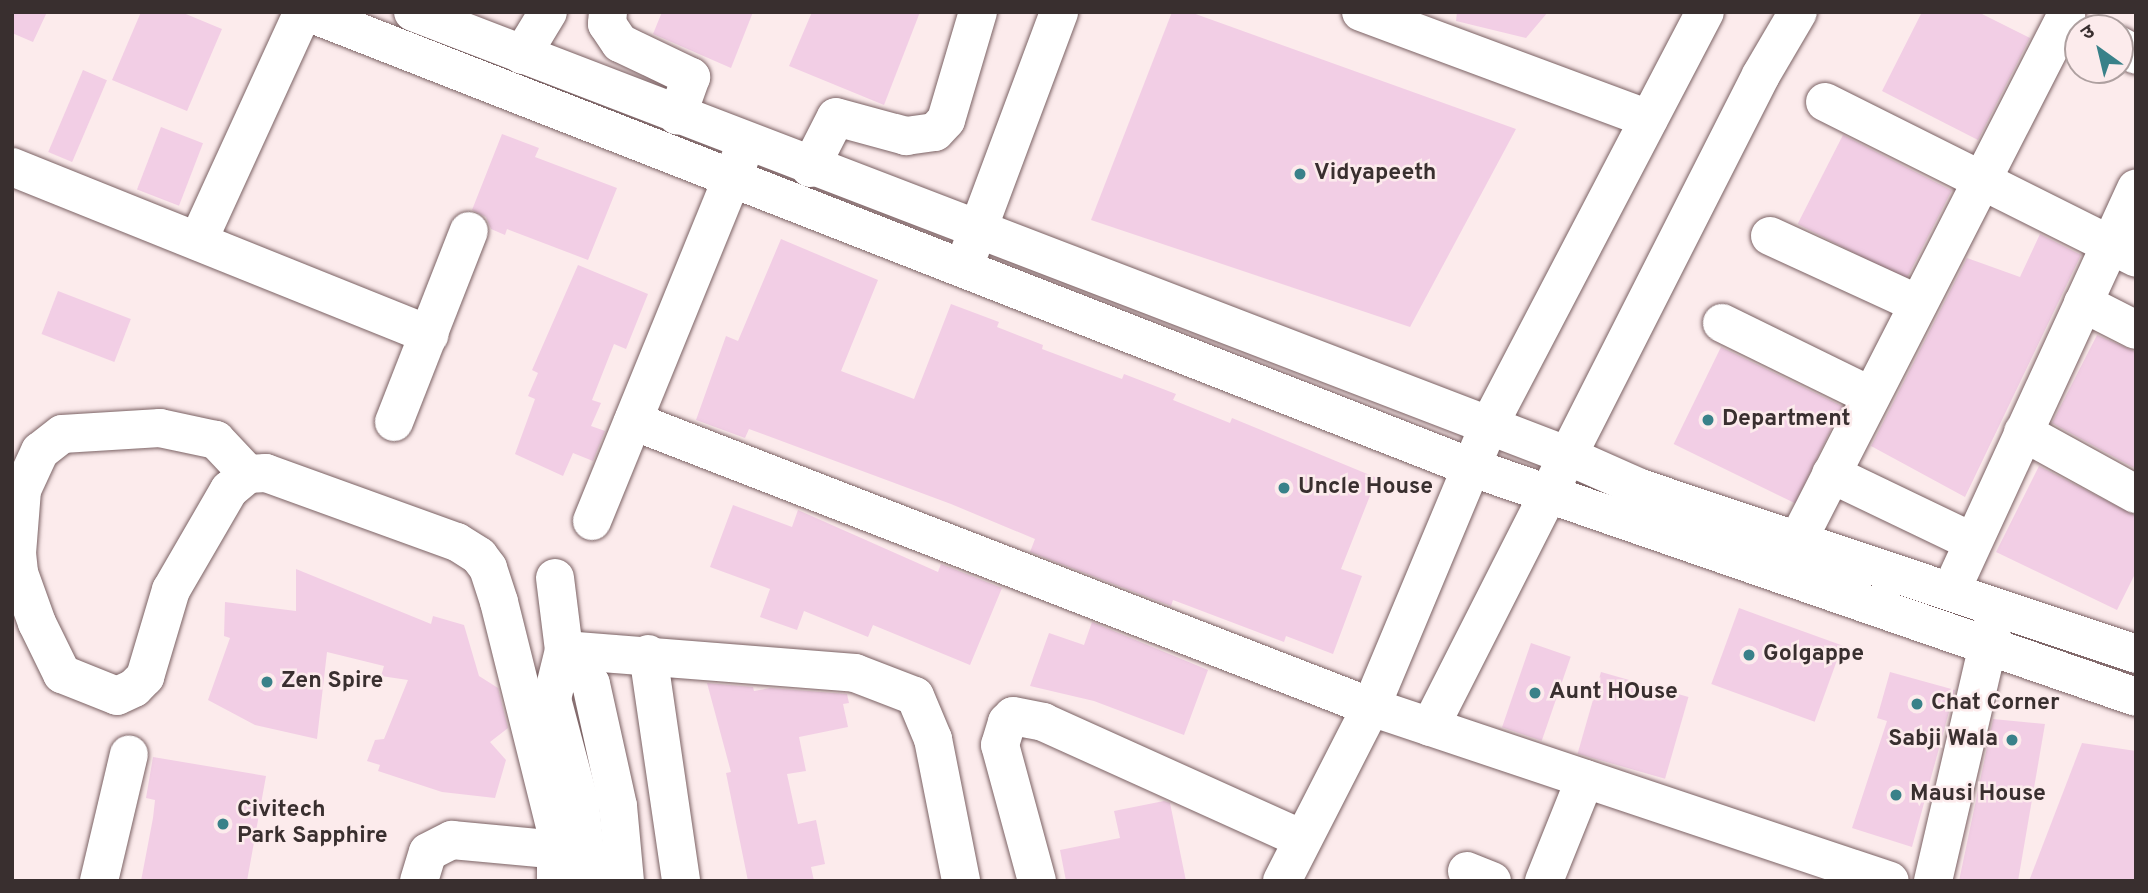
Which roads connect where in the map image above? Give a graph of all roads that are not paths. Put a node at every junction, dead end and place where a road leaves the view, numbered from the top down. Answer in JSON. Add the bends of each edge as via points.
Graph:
{"nodes":[{"id":1,"x":305,"y":12,"type":"edge"},
{"id":2,"x":413,"y":12,"type":"edge"},
{"id":3,"x":548,"y":12,"type":"edge"},
{"id":4,"x":608,"y":12,"type":"edge"},
{"id":5,"x":978,"y":12,"type":"edge"},
{"id":6,"x":1059,"y":12,"type":"edge"},
{"id":7,"x":1361,"y":12,"type":"edge"},
{"id":8,"x":1705,"y":12,"type":"edge"},
{"id":9,"x":1798,"y":12,"type":"edge"},
{"id":10,"x":465,"y":21,"type":"edge"},
{"id":11,"x":2064,"y":32,"type":"edge"},
{"id":12,"x":522,"y":55,"type":"junction"},
{"id":13,"x":1825,"y":102,"type":"dead end"},
{"id":14,"x":677,"y":116,"type":"junction"},
{"id":15,"x":1649,"y":119,"type":"junction"},
{"id":16,"x":746,"y":143,"type":"junction"},
{"id":17,"x":12,"y":167,"type":"edge"},
{"id":18,"x":810,"y":168,"type":"junction"},
{"id":19,"x":731,"y":181,"type":"junction"},
{"id":20,"x":1981,"y":181,"type":"junction"},
{"id":21,"x":2136,"y":189,"type":"edge"},
{"id":22,"x":469,"y":231,"type":"dead end"},
{"id":23,"x":977,"y":231,"type":"junction"},
{"id":24,"x":1770,"y":236,"type":"dead end"},
{"id":25,"x":198,"y":241,"type":"junction"},
{"id":26,"x":2122,"y":251,"type":"edge"},
{"id":27,"x":964,"y":269,"type":"junction"},
{"id":28,"x":2082,"y":303,"type":"junction"},
{"id":29,"x":1919,"y":304,"type":"junction"},
{"id":30,"x":1722,"y":323,"type":"dead end"},
{"id":31,"x":2136,"y":330,"type":"edge"},
{"id":32,"x":430,"y":335,"type":"junction"},
{"id":33,"x":1871,"y":396,"type":"junction"},
{"id":34,"x":633,"y":421,"type":"junction"},
{"id":35,"x":394,"y":422,"type":"dead end"},
{"id":36,"x":1488,"y":427,"type":"junction"},
{"id":37,"x":2023,"y":432,"type":"junction"},
{"id":38,"x":1566,"y":455,"type":"junction"},
{"id":39,"x":1474,"y":468,"type":"junction"},
{"id":40,"x":248,"y":474,"type":"junction"},
{"id":41,"x":1831,"y":474,"type":"junction"},
{"id":42,"x":2136,"y":494,"type":"edge"},
{"id":43,"x":1550,"y":495,"type":"junction"},
{"id":44,"x":592,"y":520,"type":"dead end"},
{"id":45,"x":1798,"y":540,"type":"junction"},
{"id":46,"x":1973,"y":542,"type":"junction"},
{"id":47,"x":555,"y":578,"type":"dead end"},
{"id":48,"x":1951,"y":591,"type":"junction"},
{"id":49,"x":1997,"y":607,"type":"junction"},
{"id":50,"x":1987,"y":647,"type":"junction"},
{"id":51,"x":564,"y":650,"type":"junction"},
{"id":52,"x":648,"y":654,"type":"junction"},
{"id":53,"x":2136,"y":654,"type":"edge"},
{"id":54,"x":2136,"y":697,"type":"edge"},
{"id":55,"x":1371,"y":707,"type":"junction"},
{"id":56,"x":1430,"y":727,"type":"junction"},
{"id":57,"x":129,"y":754,"type":"dead end"},
{"id":58,"x":1585,"y":779,"type":"junction"},
{"id":59,"x":1301,"y":839,"type":"junction"},
{"id":60,"x":590,"y":867,"type":"edge"},
{"id":61,"x":99,"y":881,"type":"edge"},
{"id":62,"x":419,"y":881,"type":"edge"},
{"id":63,"x":681,"y":881,"type":"edge"},
{"id":64,"x":961,"y":881,"type":"edge"},
{"id":65,"x":1037,"y":881,"type":"edge"},
{"id":66,"x":1282,"y":881,"type":"edge"},
{"id":67,"x":1544,"y":881,"type":"edge"},
{"id":68,"x":1890,"y":881,"type":"edge"},
{"id":69,"x":1933,"y":881,"type":"edge"}],
"edges":[{"from":1,"to":19,"type":"street"},
{"from":1,"to":25,"type":"street"},
{"from":2,"to":10,"type":"street"},
{"from":3,"to":12,"type":"street"},
{"from":4,"to":14,"type":"street","via":[[607,24],[620,43],[691,77]]},
{"from":5,"to":18,"type":"street","via":[[946,120],[935,132],[906,136],[836,117]]},
{"from":6,"to":23,"type":"street"},
{"from":7,"to":15,"type":"street"},
{"from":8,"to":15,"type":"street"},
{"from":9,"to":38,"type":"street","via":[[1761,75]]},
{"from":10,"to":12,"type":"street"},
{"from":11,"to":20,"type":"street"},
{"from":12,"to":14,"type":"street"},
{"from":13,"to":20,"type":"street"},
{"from":14,"to":16,"type":"street"},
{"from":15,"to":36,"type":"street"},
{"from":16,"to":18,"type":"street"},
{"from":16,"to":19,"type":"street"},
{"from":17,"to":25,"type":"street"},
{"from":18,"to":23,"type":"street"},
{"from":19,"to":27,"type":"street"},
{"from":19,"to":34,"type":"street"},
{"from":20,"to":26,"type":"street"},
{"from":20,"to":29,"type":"street"},
{"from":21,"to":26,"type":"street"},
{"from":22,"to":32,"type":"street"},
{"from":23,"to":27,"type":"street"},
{"from":23,"to":36,"type":"street"},
{"from":24,"to":29,"type":"street"},
{"from":25,"to":32,"type":"street"},
{"from":26,"to":28,"type":"street"},
{"from":27,"to":39,"type":"street"},
{"from":28,"to":31,"type":"street"},
{"from":28,"to":37,"type":"street"},
{"from":29,"to":33,"type":"street"},
{"from":30,"to":33,"type":"street"},
{"from":32,"to":35,"type":"street"},
{"from":33,"to":41,"type":"street"},
{"from":34,"to":44,"type":"street"},
{"from":34,"to":55,"type":"street"},
{"from":36,"to":38,"type":"street"},
{"from":36,"to":39,"type":"street"},
{"from":37,"to":42,"type":"street"},
{"from":37,"to":46,"type":"street"},
{"from":38,"to":43,"type":"street"},
{"from":38,"to":45,"type":"street","via":[[1640,488]]},
{"from":39,"to":43,"type":"street"},
{"from":39,"to":55,"type":"street"},
{"from":40,"to":40,"type":"street","via":[[229,490],[171,590],[145,677],[117,696],[62,674],[37,623],[17,553],[22,490],[30,464],[40,451],[62,434],[160,428],[216,440]]},
{"from":40,"to":60,"type":"street","via":[[266,473],[457,542],[480,556]]},
{"from":41,"to":45,"type":"street"},
{"from":41,"to":46,"type":"street"},
{"from":43,"to":50,"type":"street"},
{"from":43,"to":56,"type":"street"},
{"from":45,"to":48,"type":"street"},
{"from":46,"to":48,"type":"street"},
{"from":47,"to":51,"type":"street"},
{"from":48,"to":49,"type":"street"},
{"from":49,"to":50,"type":"street"},
{"from":49,"to":53,"type":"street"},
{"from":50,"to":54,"type":"street"},
{"from":50,"to":69,"type":"street"},
{"from":51,"to":52,"type":"street"},
{"from":51,"to":60,"type":"street","via":[[591,684],[618,806]]},
{"from":52,"to":63,"type":"street"},
{"from":52,"to":64,"type":"street","via":[[855,673],[915,696],[933,739]]},
{"from":55,"to":56,"type":"street"},
{"from":55,"to":59,"type":"street"},
{"from":56,"to":58,"type":"street"},
{"from":57,"to":61,"type":"street"},
{"from":58,"to":67,"type":"street"},
{"from":58,"to":68,"type":"street"},
{"from":59,"to":65,"type":"street","via":[[1043,722],[1013,716],[1000,745]]},
{"from":59,"to":66,"type":"street"},
{"from":60,"to":62,"type":"street","via":[[452,840],[428,852]]}]}
